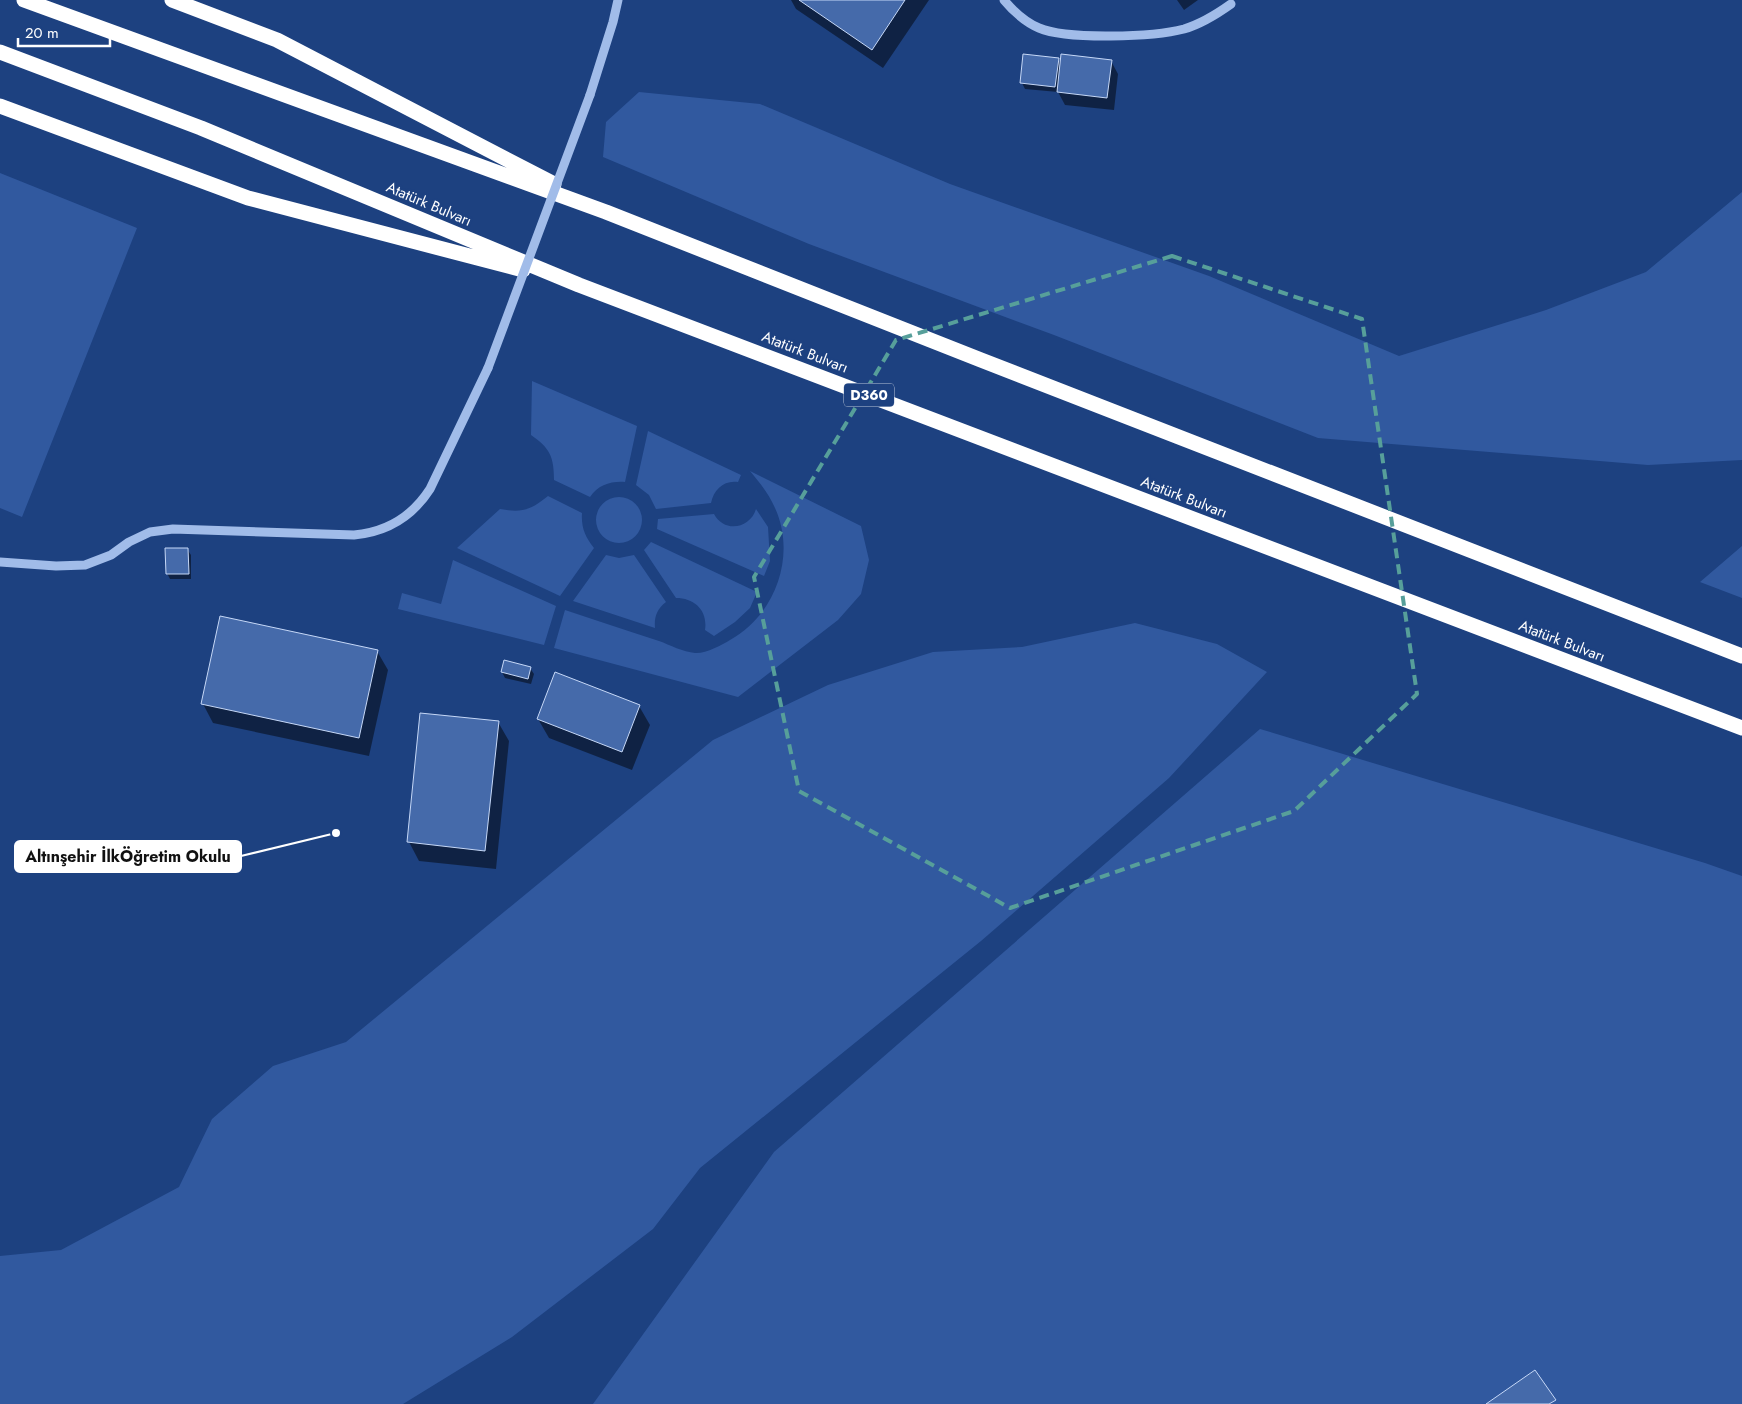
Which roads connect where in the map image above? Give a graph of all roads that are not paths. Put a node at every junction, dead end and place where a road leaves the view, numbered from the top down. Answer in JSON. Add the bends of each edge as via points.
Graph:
{"nodes":[{"id":1,"x":24,"y":0,"type":"edge"},
{"id":2,"x":172,"y":0,"type":"edge"},
{"id":3,"x":618,"y":0,"type":"edge"},
{"id":4,"x":1004,"y":0,"type":"edge"},
{"id":5,"x":1231,"y":4,"type":"dead end"},
{"id":6,"x":0,"y":52,"type":"edge"},
{"id":7,"x":0,"y":106,"type":"edge"},
{"id":8,"x":606,"y":212,"type":"junction"},
{"id":9,"x":579,"y":285,"type":"junction"},
{"id":10,"x":0,"y":562,"type":"edge"},
{"id":11,"x":1742,"y":656,"type":"edge"},
{"id":12,"x":1742,"y":728,"type":"edge"}],
"edges":[{"from":1,"to":8,"type":"highway"},
{"from":2,"to":8,"type":"highway","via":[[278,40]]},
{"from":3,"to":10,"type":"street","bridge":true,"via":[[590,95],[488,368],[426,495],[411,513],[369,534],[173,529],[150,532],[111,555],[84,565]]},
{"from":4,"to":5,"type":"street","via":[[1025,21],[1040,28],[1056,33],[1111,36],[1155,34],[1185,28]]},
{"from":6,"to":9,"type":"highway","name":"Atatürk Bulvarı","number":"D360","via":[[201,128]]},
{"from":7,"to":9,"type":"highway","via":[[248,198]]},
{"from":8,"to":11,"type":"highway"},
{"from":9,"to":12,"type":"highway","name":"Atatürk Bulvarı","number":"D360"}]}
